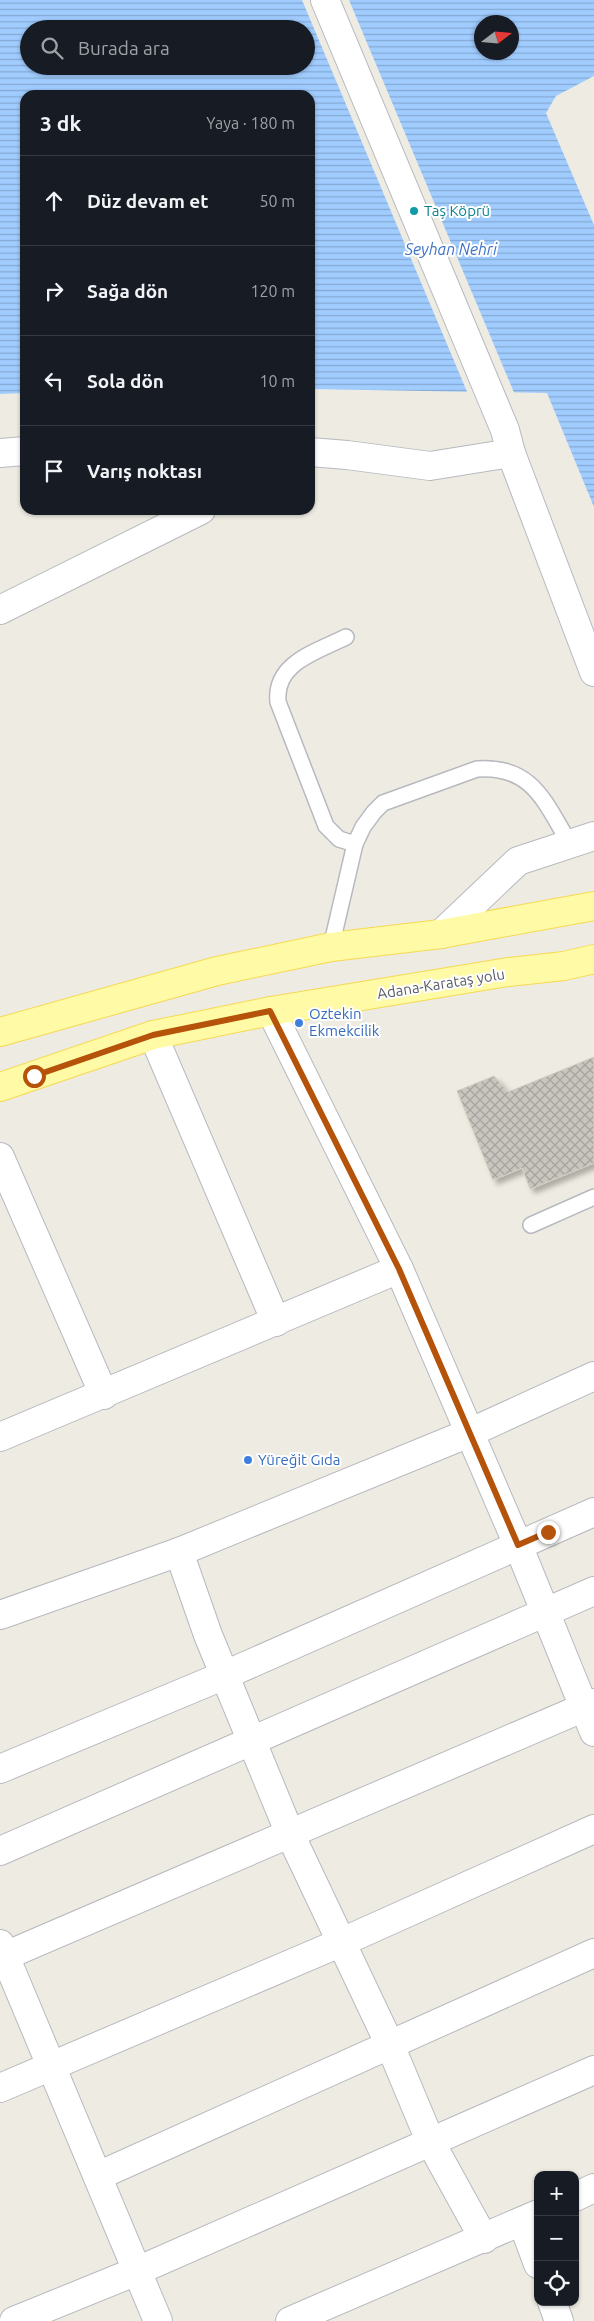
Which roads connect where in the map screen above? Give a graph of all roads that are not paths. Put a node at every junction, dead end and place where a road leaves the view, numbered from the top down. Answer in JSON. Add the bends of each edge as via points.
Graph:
{"nodes":[{"id":1,"x":324,"y":0,"type":"edge"},
{"id":2,"x":508,"y":442,"type":"junction"},
{"id":3,"x":20,"y":451,"type":"edge"},
{"id":4,"x":0,"y":453,"type":"edge"},
{"id":5,"x":315,"y":454,"type":"edge"},
{"id":6,"x":191,"y":515,"type":"edge"},
{"id":7,"x":0,"y":610,"type":"edge"},
{"id":8,"x":346,"y":637,"type":"dead end"},
{"id":9,"x":594,"y":672,"type":"edge"},
{"id":10,"x":582,"y":840,"type":"edge"},
{"id":11,"x":355,"y":844,"type":"junction"},
{"id":12,"x":594,"y":906,"type":"edge"},
{"id":13,"x":441,"y":934,"type":"junction"},
{"id":14,"x":331,"y":947,"type":"junction"},
{"id":15,"x":594,"y":959,"type":"edge"},
{"id":16,"x":270,"y":1011,"type":"junction"},
{"id":17,"x":0,"y":1032,"type":"edge"},
{"id":18,"x":153,"y":1035,"type":"junction"},
{"id":19,"x":0,"y":1087,"type":"edge"},
{"id":20,"x":0,"y":1157,"type":"edge"},
{"id":21,"x":594,"y":1198,"type":"edge"},
{"id":22,"x":530,"y":1225,"type":"dead end"},
{"id":23,"x":399,"y":1269,"type":"junction"},
{"id":24,"x":276,"y":1322,"type":"junction"},
{"id":25,"x":594,"y":1376,"type":"edge"},
{"id":26,"x":104,"y":1395,"type":"junction"},
{"id":27,"x":469,"y":1433,"type":"junction"},
{"id":28,"x":0,"y":1437,"type":"edge"},
{"id":29,"x":594,"y":1512,"type":"edge"},
{"id":30,"x":518,"y":1545,"type":"junction"},
{"id":31,"x":179,"y":1552,"type":"junction"},
{"id":32,"x":594,"y":1591,"type":"edge"},
{"id":33,"x":546,"y":1613,"type":"junction"},
{"id":34,"x":0,"y":1615,"type":"edge"},
{"id":35,"x":225,"y":1675,"type":"junction"},
{"id":36,"x":591,"y":1714,"type":"edge"},
{"id":37,"x":253,"y":1741,"type":"junction"},
{"id":38,"x":0,"y":1769,"type":"edge"},
{"id":39,"x":594,"y":1828,"type":"edge"},
{"id":40,"x":290,"y":1834,"type":"junction"},
{"id":41,"x":0,"y":1850,"type":"edge"},
{"id":42,"x":342,"y":1942,"type":"junction"},
{"id":43,"x":3,"y":1950,"type":"edge"},
{"id":44,"x":594,"y":1953,"type":"edge"},
{"id":45,"x":390,"y":2045,"type":"junction"},
{"id":46,"x":53,"y":2066,"type":"junction"},
{"id":47,"x":594,"y":2070,"type":"edge"},
{"id":48,"x":0,"y":2088,"type":"edge"},
{"id":49,"x":431,"y":2143,"type":"junction"},
{"id":50,"x":98,"y":2176,"type":"junction"},
{"id":51,"x":594,"y":2188,"type":"edge"},
{"id":52,"x":579,"y":2195,"type":"edge"},
{"id":53,"x":530,"y":2218,"type":"edge"},
{"id":54,"x":484,"y":2238,"type":"junction"},
{"id":55,"x":537,"y":2261,"type":"edge"},
{"id":56,"x":137,"y":2271,"type":"junction"},
{"id":57,"x":0,"y":2306,"type":"edge"},
{"id":58,"x":553,"y":2306,"type":"edge"},
{"id":59,"x":6,"y":2321,"type":"edge"},
{"id":60,"x":14,"y":2321,"type":"edge"},
{"id":61,"x":158,"y":2321,"type":"edge"},
{"id":62,"x":290,"y":2321,"type":"edge"},
{"id":63,"x":559,"y":2321,"type":"edge"}],
"edges":[{"from":1,"to":2,"type":"street"},
{"from":2,"to":5,"type":"street","via":[[430,466]]},
{"from":2,"to":9,"type":"street"},
{"from":3,"to":4,"type":"street"},
{"from":6,"to":7,"type":"street"},
{"from":8,"to":11,"type":"lane","via":[[290,666],[278,683],[277,692],[326,826],[338,839]]},
{"from":10,"to":11,"type":"lane","via":[[524,777],[493,768],[476,770],[383,803],[363,827]]},
{"from":10,"to":13,"type":"street","via":[[518,861]]},
{"from":11,"to":14,"type":"lane"},
{"from":12,"to":13,"type":"main road"},
{"from":13,"to":14,"type":"main road"},
{"from":14,"to":17,"type":"main road","via":[[216,971]]},
{"from":15,"to":16,"type":"main road","name":"Adana-Karataş yolu"},
{"from":16,"to":18,"type":"main road","name":"Adana-Karataş yolu"},
{"from":16,"to":23,"type":"street"},
{"from":18,"to":19,"type":"main road","name":"Adana-Karataş yolu"},
{"from":18,"to":24,"type":"street"},
{"from":20,"to":26,"type":"street"},
{"from":21,"to":22,"type":"lane"},
{"from":23,"to":24,"type":"street"},
{"from":23,"to":27,"type":"street"},
{"from":24,"to":26,"type":"street"},
{"from":25,"to":27,"type":"street"},
{"from":26,"to":28,"type":"street"},
{"from":27,"to":30,"type":"street"},
{"from":27,"to":31,"type":"street"},
{"from":29,"to":30,"type":"street"},
{"from":30,"to":33,"type":"street"},
{"from":30,"to":35,"type":"street"},
{"from":31,"to":34,"type":"street"},
{"from":31,"to":35,"type":"street"},
{"from":32,"to":33,"type":"street"},
{"from":33,"to":36,"type":"street"},
{"from":33,"to":37,"type":"street"},
{"from":35,"to":37,"type":"street"},
{"from":35,"to":38,"type":"street"},
{"from":36,"to":40,"type":"street"},
{"from":37,"to":40,"type":"street"},
{"from":37,"to":41,"type":"street"},
{"from":39,"to":42,"type":"street"},
{"from":40,"to":42,"type":"street"},
{"from":40,"to":43,"type":"street"},
{"from":42,"to":45,"type":"street"},
{"from":42,"to":46,"type":"street"},
{"from":43,"to":46,"type":"street"},
{"from":44,"to":45,"type":"street"},
{"from":45,"to":49,"type":"street"},
{"from":45,"to":50,"type":"street"},
{"from":46,"to":48,"type":"street"},
{"from":46,"to":50,"type":"street"},
{"from":47,"to":49,"type":"street"},
{"from":49,"to":54,"type":"street"},
{"from":49,"to":56,"type":"street"},
{"from":50,"to":56,"type":"street"},
{"from":51,"to":52,"type":"street"},
{"from":53,"to":54,"type":"street"},
{"from":53,"to":55,"type":"street"},
{"from":54,"to":62,"type":"street"},
{"from":56,"to":60,"type":"street"},
{"from":56,"to":61,"type":"street"},
{"from":57,"to":59,"type":"street"},
{"from":58,"to":63,"type":"street"}]}
